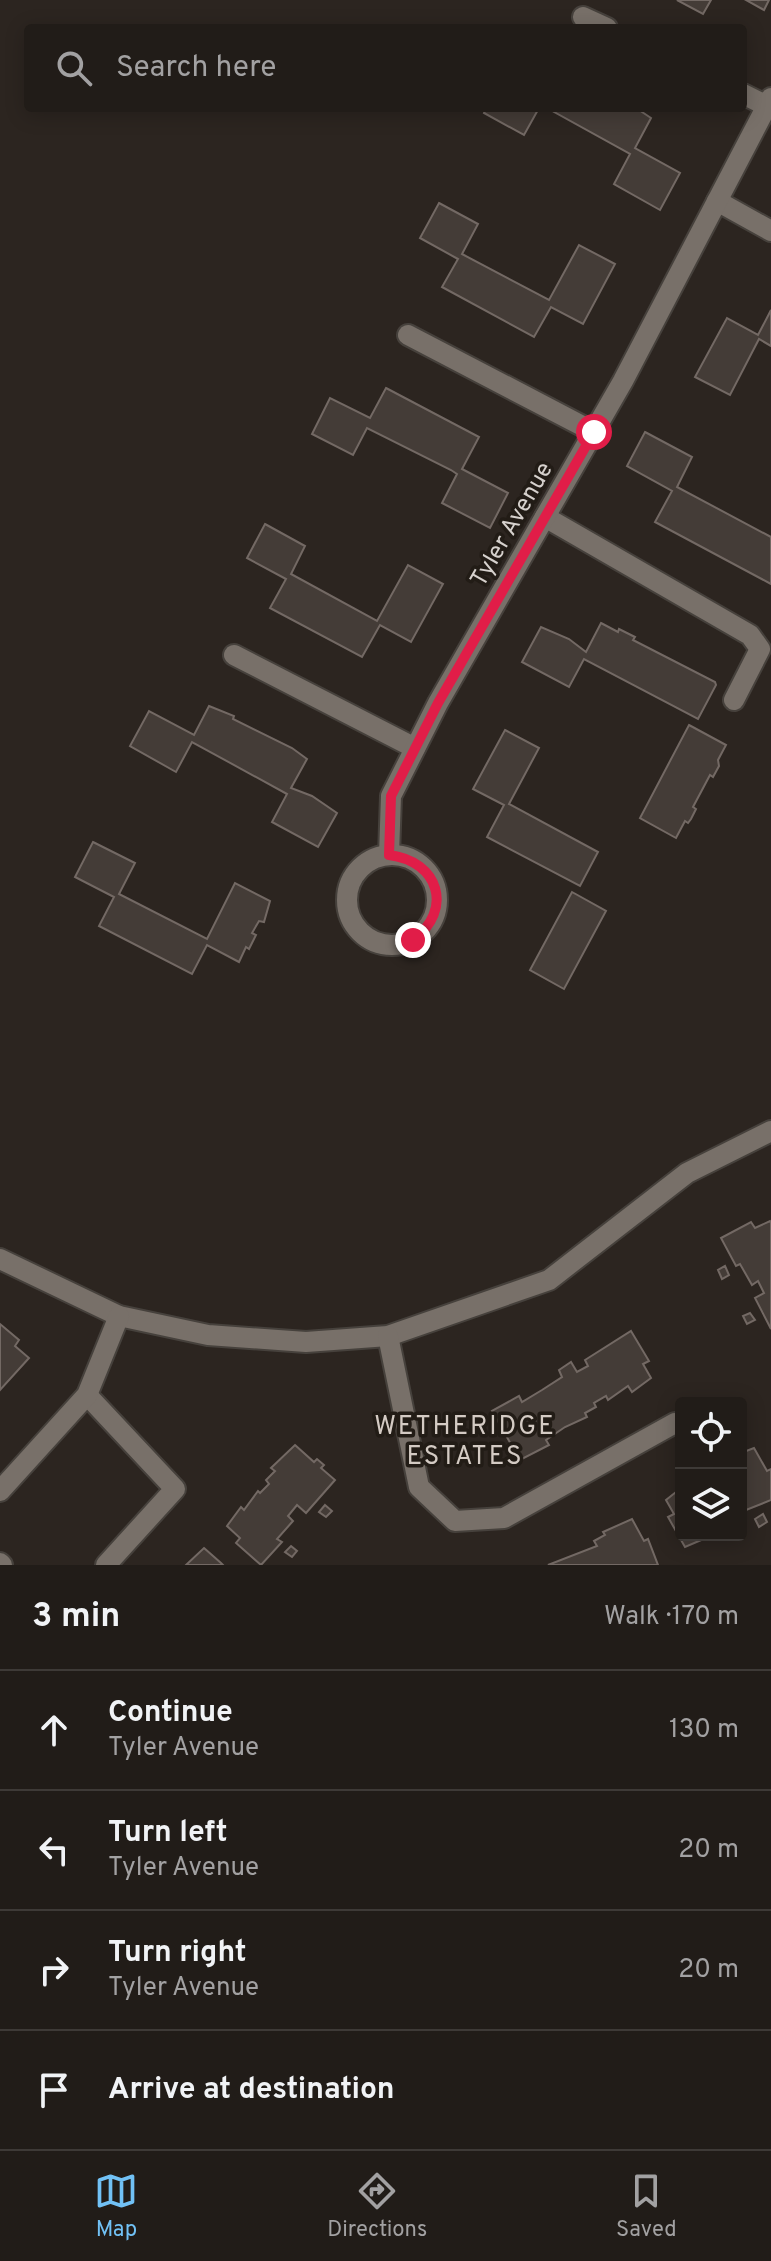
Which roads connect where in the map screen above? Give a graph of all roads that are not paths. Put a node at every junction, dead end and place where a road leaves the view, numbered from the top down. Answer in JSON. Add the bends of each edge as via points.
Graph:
{"nodes":[{"id":1,"x":583,"y":17,"type":"dead end"},
{"id":2,"x":598,"y":24,"type":"edge"},
{"id":3,"x":747,"y":95,"type":"edge"},
{"id":4,"x":769,"y":102,"type":"edge"},
{"id":5,"x":717,"y":201,"type":"junction"},
{"id":6,"x":771,"y":231,"type":"edge"},
{"id":7,"x":408,"y":335,"type":"dead end"},
{"id":8,"x":594,"y":432,"type":"junction"},
{"id":9,"x":545,"y":517,"type":"junction"},
{"id":10,"x":234,"y":655,"type":"dead end"},
{"id":11,"x":734,"y":700,"type":"dead end"},
{"id":12,"x":415,"y":748,"type":"junction"},
{"id":13,"x":389,"y":855,"type":"junction"},
{"id":14,"x":771,"y":1131,"type":"edge"},
{"id":15,"x":0,"y":1259,"type":"edge"},
{"id":16,"x":119,"y":1316,"type":"junction"},
{"id":17,"x":388,"y":1336,"type":"junction"},
{"id":18,"x":87,"y":1395,"type":"junction"},
{"id":19,"x":675,"y":1423,"type":"dead end"},
{"id":20,"x":0,"y":1491,"type":"edge"},
{"id":21,"x":106,"y":1565,"type":"edge"}],
"edges":[{"from":1,"to":2,"type":"street"},
{"from":3,"to":4,"type":"street"},
{"from":4,"to":5,"type":"street","name":"Tyler Avenue"},
{"from":5,"to":6,"type":"street"},
{"from":5,"to":8,"type":"street","name":"Tyler Avenue"},
{"from":7,"to":8,"type":"street"},
{"from":8,"to":9,"type":"street","name":"Tyler Avenue"},
{"from":9,"to":11,"type":"street","via":[[750,635],[760,649]]},
{"from":9,"to":12,"type":"street","name":"Tyler Avenue"},
{"from":10,"to":12,"type":"street"},
{"from":12,"to":13,"type":"street","name":"Tyler Avenue","via":[[391,796]]},
{"from":13,"to":13,"type":"street","via":[[362,865],[353,876],[346,904],[358,931],[369,940],[398,945],[425,931],[437,904],[435,888],[418,863]]},
{"from":14,"to":17,"type":"street","via":[[687,1173],[549,1280]]},
{"from":15,"to":16,"type":"street"},
{"from":16,"to":17,"type":"street","via":[[208,1335],[306,1342]]},
{"from":16,"to":18,"type":"street"},
{"from":17,"to":19,"type":"street","via":[[419,1487],[455,1521],[504,1518]]},
{"from":18,"to":20,"type":"street"},
{"from":18,"to":21,"type":"street","via":[[175,1489]]}]}
